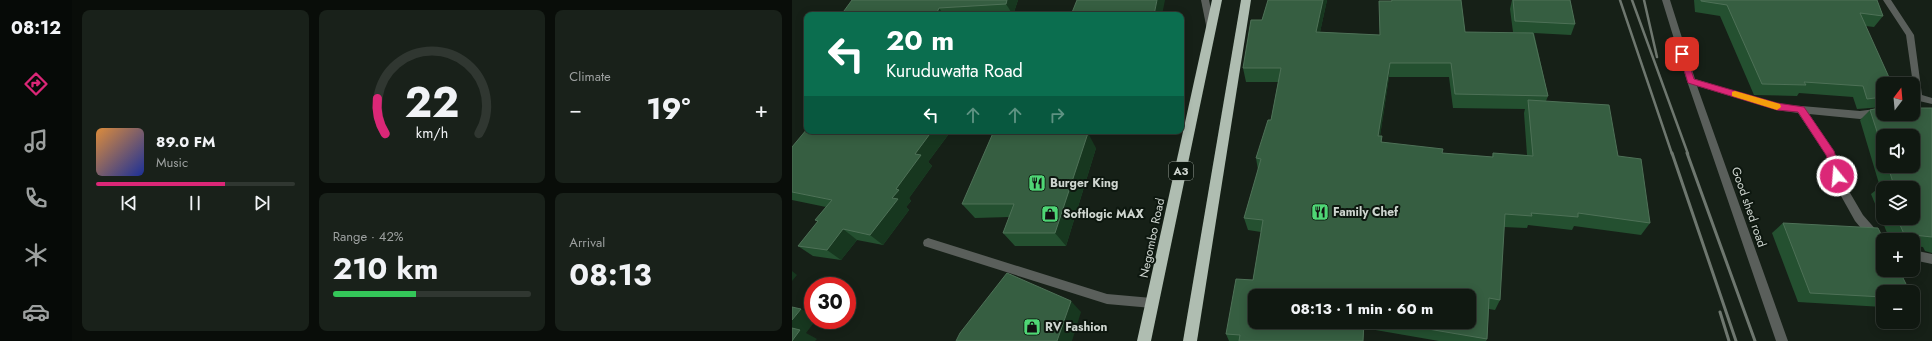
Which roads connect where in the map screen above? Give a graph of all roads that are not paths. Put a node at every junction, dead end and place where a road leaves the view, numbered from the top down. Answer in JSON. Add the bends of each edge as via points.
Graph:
{"nodes":[{"id":1,"x":1205,"y":0,"type":"edge"},
{"id":2,"x":1217,"y":0,"type":"edge"},
{"id":3,"x":1246,"y":0,"type":"edge"},
{"id":4,"x":1666,"y":0,"type":"edge"},
{"id":5,"x":1887,"y":0,"type":"edge"},
{"id":6,"x":1211,"y":32,"type":"junction"},
{"id":7,"x":1913,"y":77,"type":"edge"},
{"id":8,"x":1691,"y":81,"type":"junction"},
{"id":9,"x":1920,"y":100,"type":"edge"},
{"id":10,"x":1932,"y":101,"type":"edge"},
{"id":11,"x":1801,"y":109,"type":"junction"},
{"id":12,"x":1876,"y":113,"type":"edge"},
{"id":13,"x":1876,"y":238,"type":"edge"},
{"id":14,"x":928,"y":242,"type":"dead end"},
{"id":15,"x":1920,"y":256,"type":"edge"},
{"id":16,"x":1932,"y":259,"type":"edge"},
{"id":17,"x":1152,"y":303,"type":"junction"},
{"id":18,"x":1144,"y":341,"type":"edge"},
{"id":19,"x":1190,"y":341,"type":"edge"},
{"id":20,"x":1782,"y":341,"type":"edge"}],
"edges":[{"from":1,"to":6,"type":"street"},
{"from":2,"to":6,"type":"highway","name":"Negombo Road","number":"A3"},
{"from":3,"to":19,"type":"highway"},
{"from":4,"to":8,"type":"street"},
{"from":5,"to":7,"type":"street","via":[[1910,35]]},
{"from":6,"to":17,"type":"highway","name":"Negombo Road","number":"A3"},
{"from":8,"to":11,"type":"street","via":[[1777,107]]},
{"from":8,"to":20,"type":"street","name":"Good shed road"},
{"from":9,"to":10,"type":"street"},
{"from":11,"to":12,"type":"street","via":[[1860,115]]},
{"from":11,"to":13,"type":"street","via":[[1831,154],[1841,187],[1859,218]]},
{"from":14,"to":17,"type":"street","via":[[1107,299]]},
{"from":15,"to":16,"type":"street"},
{"from":17,"to":18,"type":"highway","name":"Negombo Road","number":"A3"}]}
